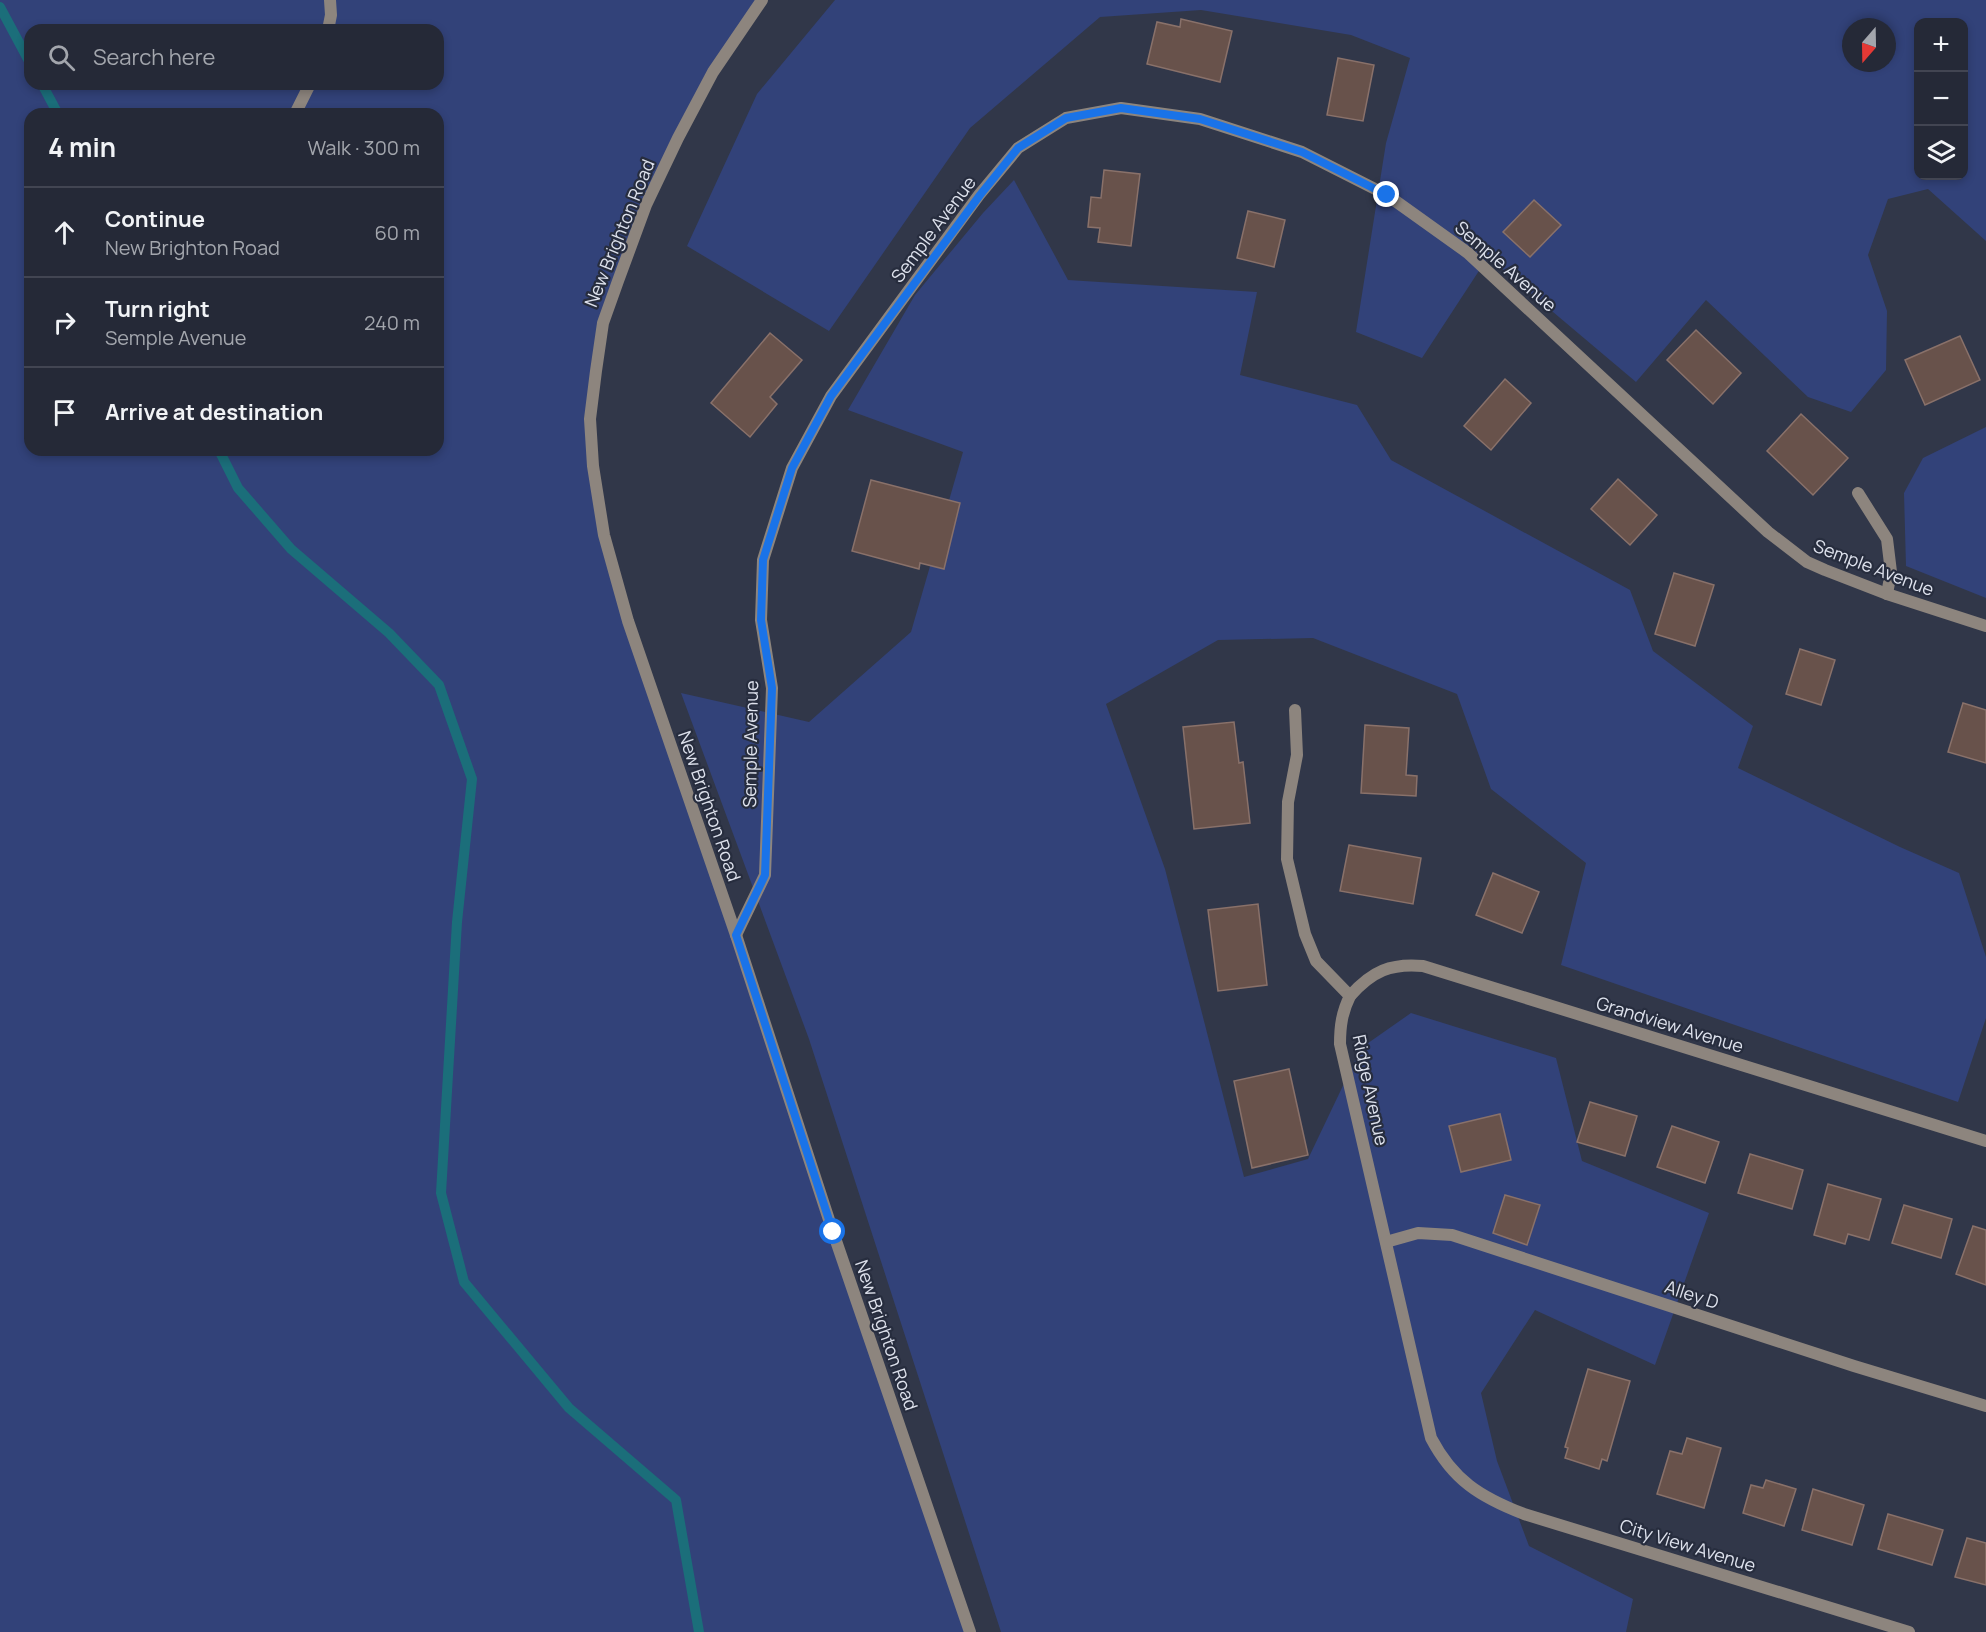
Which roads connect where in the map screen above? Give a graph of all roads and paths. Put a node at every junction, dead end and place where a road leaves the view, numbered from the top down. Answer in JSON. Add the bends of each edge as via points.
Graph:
{"nodes":[{"id":1,"x":330,"y":0,"type":"edge"},
{"id":2,"x":762,"y":0,"type":"edge"},
{"id":3,"x":329,"y":24,"type":"edge"},
{"id":4,"x":307,"y":90,"type":"edge"},
{"id":5,"x":298,"y":108,"type":"edge"},
{"id":6,"x":1857,"y":493,"type":"dead end"},
{"id":7,"x":1887,"y":594,"type":"junction"},
{"id":8,"x":1986,"y":626,"type":"edge"},
{"id":9,"x":1295,"y":710,"type":"dead end"},
{"id":10,"x":736,"y":935,"type":"junction"},
{"id":11,"x":1350,"y":996,"type":"junction"},
{"id":12,"x":1986,"y":1141,"type":"edge"},
{"id":13,"x":1386,"y":1242,"type":"junction"},
{"id":14,"x":1986,"y":1407,"type":"edge"},
{"id":15,"x":1462,"y":1480,"type":"joint"},
{"id":16,"x":970,"y":1632,"type":"edge"},
{"id":17,"x":1909,"y":1632,"type":"edge"}],
"edges":[{"from":1,"to":3,"type":"street"},
{"from":2,"to":10,"type":"street","name":"New Brighton Road","via":[[713,72],[646,205],[603,323],[590,419],[604,535],[628,621]]},
{"from":4,"to":5,"type":"street"},
{"from":6,"to":7,"type":"street","via":[[1887,539],[1891,572]]},
{"from":7,"to":8,"type":"street","name":"Semple Avenue"},
{"from":7,"to":10,"type":"street","name":"Semple Avenue","via":[[1807,562],[1768,532],[1468,253],[1387,195],[1302,152],[1200,119],[1121,108],[1066,118],[1018,148],[980,195],[831,396],[792,468],[763,560],[761,620],[772,688],[765,875]]},
{"from":9,"to":11,"type":"street","via":[[1297,755],[1288,802],[1287,859],[1305,934],[1316,961]]},
{"from":10,"to":16,"type":"street","name":"New Brighton Road"},
{"from":11,"to":12,"type":"street","name":"Grandview Avenue","via":[[1361,984],[1390,967],[1424,966]]},
{"from":11,"to":13,"type":"street","name":"Ridge Avenue","via":[[1343,1011],[1340,1044]]},
{"from":13,"to":14,"type":"street","name":"Alley D","via":[[1418,1233],[1452,1235]]},
{"from":13,"to":15,"type":"street","name":"Ridge Avenue","via":[[1431,1438],[1439,1454]]},
{"from":15,"to":17,"type":"street","name":"City View Avenue","via":[[1482,1495],[1524,1514]]}]}
